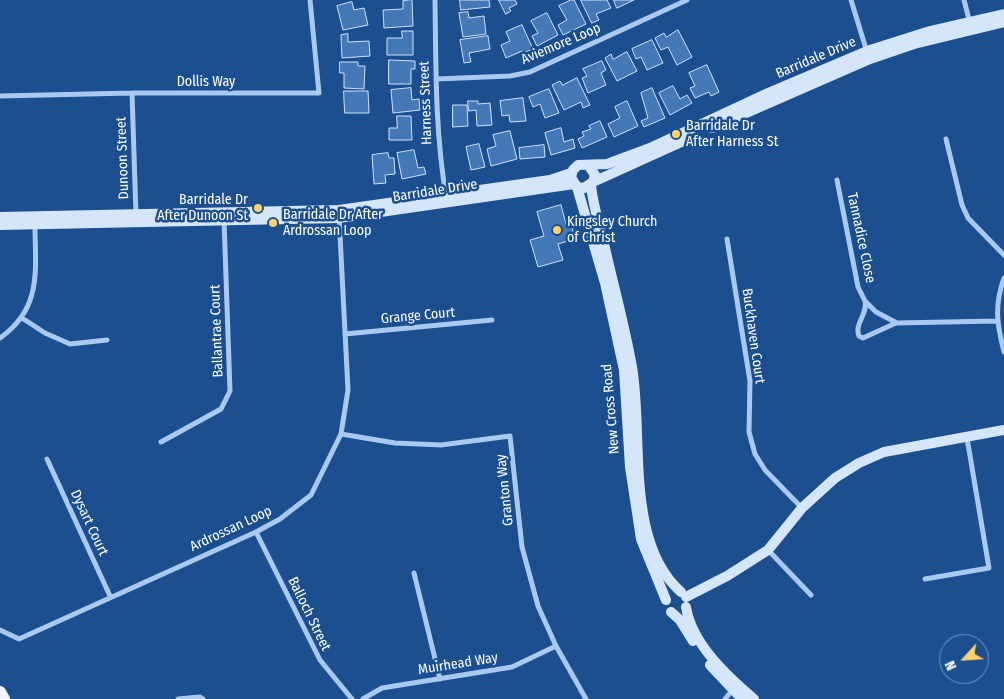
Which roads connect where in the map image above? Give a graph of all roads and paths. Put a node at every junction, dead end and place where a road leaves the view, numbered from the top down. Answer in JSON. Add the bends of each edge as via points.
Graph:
{"nodes":[{"id":1,"x":310,"y":0,"type":"edge"},
{"id":2,"x":435,"y":0,"type":"edge"},
{"id":3,"x":687,"y":0,"type":"edge"},
{"id":4,"x":851,"y":0,"type":"edge"},
{"id":5,"x":964,"y":0,"type":"edge"},
{"id":6,"x":1004,"y":14,"type":"edge"},
{"id":7,"x":1004,"y":22,"type":"edge"},
{"id":8,"x":971,"y":27,"type":"junction"},
{"id":9,"x":868,"y":55,"type":"junction"},
{"id":10,"x":436,"y":79,"type":"junction"},
{"id":11,"x":132,"y":93,"type":"junction"},
{"id":12,"x":0,"y":96,"type":"edge"},
{"id":13,"x":946,"y":139,"type":"dead end"},
{"id":14,"x":589,"y":166,"type":"junction"},
{"id":15,"x":571,"y":173,"type":"junction"},
{"id":16,"x":838,"y":180,"type":"dead end"},
{"id":17,"x":592,"y":183,"type":"junction"},
{"id":18,"x":575,"y":186,"type":"junction"},
{"id":19,"x":447,"y":200,"type":"junction"},
{"id":20,"x":339,"y":214,"type":"junction"},
{"id":21,"x":0,"y":217,"type":"edge"},
{"id":22,"x":224,"y":217,"type":"junction"},
{"id":23,"x":136,"y":219,"type":"junction"},
{"id":24,"x":35,"y":220,"type":"junction"},
{"id":25,"x":0,"y":225,"type":"edge"},
{"id":26,"x":727,"y":239,"type":"dead end"},
{"id":27,"x":1004,"y":255,"type":"edge"},
{"id":28,"x":1004,"y":278,"type":"edge"},
{"id":29,"x":864,"y":301,"type":"junction"},
{"id":30,"x":22,"y":318,"type":"junction"},
{"id":31,"x":492,"y":320,"type":"dead end"},
{"id":32,"x":996,"y":321,"type":"junction"},
{"id":33,"x":897,"y":322,"type":"junction"},
{"id":34,"x":345,"y":334,"type":"junction"},
{"id":35,"x":0,"y":338,"type":"edge"},
{"id":36,"x":107,"y":340,"type":"dead end"},
{"id":37,"x":1004,"y":352,"type":"edge"},
{"id":38,"x":1004,"y":430,"type":"edge"},
{"id":39,"x":341,"y":434,"type":"junction"},
{"id":40,"x":967,"y":438,"type":"junction"},
{"id":41,"x":161,"y":442,"type":"dead end"},
{"id":42,"x":47,"y":459,"type":"dead end"},
{"id":43,"x":802,"y":508,"type":"junction"},
{"id":44,"x":256,"y":532,"type":"junction"},
{"id":45,"x":768,"y":550,"type":"junction"},
{"id":46,"x":414,"y":573,"type":"dead end"},
{"id":47,"x":925,"y":579,"type":"dead end"},
{"id":48,"x":811,"y":595,"type":"dead end"},
{"id":49,"x":110,"y":596,"type":"junction"},
{"id":50,"x":685,"y":599,"type":"junction"},
{"id":51,"x":666,"y":600,"type":"junction"},
{"id":52,"x":671,"y":612,"type":"junction"},
{"id":53,"x":0,"y":630,"type":"edge"},
{"id":54,"x":556,"y":646,"type":"junction"},
{"id":55,"x":440,"y":678,"type":"junction"},
{"id":56,"x":735,"y":688,"type":"junction"},
{"id":57,"x":0,"y":692,"type":"edge"},
{"id":58,"x":4,"y":699,"type":"edge"},
{"id":59,"x":178,"y":699,"type":"edge"},
{"id":60,"x":203,"y":699,"type":"edge"},
{"id":61,"x":352,"y":699,"type":"edge"},
{"id":62,"x":363,"y":699,"type":"edge"},
{"id":63,"x":586,"y":699,"type":"edge"},
{"id":64,"x":725,"y":699,"type":"edge"},
{"id":65,"x":742,"y":699,"type":"edge"},
{"id":66,"x":754,"y":699,"type":"edge"}],
"edges":[{"from":1,"to":11,"type":"street","name":"Dollis Way","via":[[319,93]]},
{"from":2,"to":10,"type":"street","name":"Harness Street"},
{"from":3,"to":10,"type":"street","name":"Aviemore Loop","via":[[530,72],[510,76]]},
{"from":4,"to":9,"type":"street"},
{"from":5,"to":8,"type":"street"},
{"from":6,"to":8,"type":"street","name":"Barridale Drive"},
{"from":7,"to":8,"type":"street","name":"Barridale Drive"},
{"from":8,"to":9,"type":"street","name":"Barridale Drive"},
{"from":9,"to":14,"type":"street","name":"Barridale Drive","via":[[768,93],[650,148],[607,164]]},
{"from":9,"to":17,"type":"street","name":"Barridale Drive"},
{"from":10,"to":19,"type":"street","name":"Harness Street","via":[[439,151]]},
{"from":11,"to":12,"type":"street","name":"Dollis Way"},
{"from":11,"to":23,"type":"street","name":"Dunoon Street"},
{"from":13,"to":27,"type":"street","via":[[968,218]]},
{"from":14,"to":15,"type":"street","via":[[578,165]]},
{"from":14,"to":17,"type":"street","via":[[595,175]]},
{"from":15,"to":18,"type":"street"},
{"from":15,"to":19,"type":"street","name":"Barridale Drive"},
{"from":16,"to":29,"type":"street","name":"Tannadice Close","via":[[858,287]]},
{"from":17,"to":18,"type":"street","via":[[584,188]]},
{"from":17,"to":50,"type":"street","name":"New Cross Road","via":[[632,369],[638,466],[649,537],[666,575]]},
{"from":18,"to":19,"type":"street","name":"Barridale Drive"},
{"from":18,"to":51,"type":"street","name":"New Cross Road","via":[[604,283],[624,370],[630,467],[639,530]]},
{"from":19,"to":20,"type":"street","name":"Barridale Drive"},
{"from":20,"to":22,"type":"street","name":"Barridale Drive"},
{"from":20,"to":34,"type":"street","name":"Ardrossan Loop"},
{"from":21,"to":24,"type":"street","name":"Barridale Drive"},
{"from":22,"to":23,"type":"street","name":"Barridale Drive"},
{"from":22,"to":41,"type":"street","name":"Ballantrae Court","via":[[230,390],[221,409]]},
{"from":23,"to":24,"type":"street","name":"Barridale Drive"},
{"from":24,"to":25,"type":"street","name":"Barridale Drive"},
{"from":24,"to":30,"type":"street","via":[[36,280]]},
{"from":26,"to":43,"type":"street","name":"Buckhaven Court","via":[[750,381],[749,432],[755,454]]},
{"from":28,"to":32,"type":"street","via":[[998,295]]},
{"from":29,"to":33,"type":"street","name":"Tannadice Close","via":[[876,312]]},
{"from":29,"to":33,"type":"street","name":"Tannadice Close","via":[[866,308],[857,331],[863,338]]},
{"from":30,"to":35,"type":"street"},
{"from":30,"to":36,"type":"street","via":[[70,344]]},
{"from":31,"to":34,"type":"street","name":"Grange Court"},
{"from":32,"to":33,"type":"street","name":"Tannadice Close"},
{"from":32,"to":37,"type":"street"},
{"from":34,"to":39,"type":"street","name":"Ardrossan Loop","via":[[348,390]]},
{"from":38,"to":40,"type":"street"},
{"from":39,"to":44,"type":"street","name":"Ardrossan Loop","via":[[311,495],[280,519]]},
{"from":39,"to":54,"type":"street","name":"Granton Way","via":[[395,444],[442,445],[510,436],[522,547],[538,606]]},
{"from":40,"to":43,"type":"street","via":[[884,452],[858,463],[835,478]]},
{"from":40,"to":47,"type":"street","via":[[989,568]]},
{"from":42,"to":49,"type":"street","name":"Dysart Court"},
{"from":43,"to":45,"type":"street"},
{"from":44,"to":49,"type":"street","name":"Ardrossan Loop"},
{"from":44,"to":61,"type":"street","name":"Balloch Street","via":[[320,660]]},
{"from":45,"to":48,"type":"street"},
{"from":45,"to":50,"type":"street"},
{"from":46,"to":55,"type":"street"},
{"from":49,"to":53,"type":"street","name":"Ardrossan Loop","via":[[19,639]]},
{"from":50,"to":51,"type":"street","via":[[672,592]]},
{"from":50,"to":52,"type":"street","via":[[681,612]]},
{"from":50,"to":56,"type":"street","name":"New Cross Road","via":[[688,615],[701,642]]},
{"from":51,"to":52,"type":"street"},
{"from":52,"to":56,"type":"street","name":"New Cross Road","via":[[680,620],[702,656]]},
{"from":54,"to":55,"type":"street","name":"Muirhead Way","via":[[512,667]]},
{"from":54,"to":63,"type":"street","name":"Granton Way"},
{"from":55,"to":62,"type":"street","name":"Muirhead Way","via":[[382,688]]},
{"from":56,"to":64,"type":"street"},
{"from":56,"to":65,"type":"street","name":"New Cross Road"},
{"from":56,"to":66,"type":"street","name":"New Cross Road"},
{"from":57,"to":58,"type":"main road"},
{"from":59,"to":60,"type":"street"}]}
